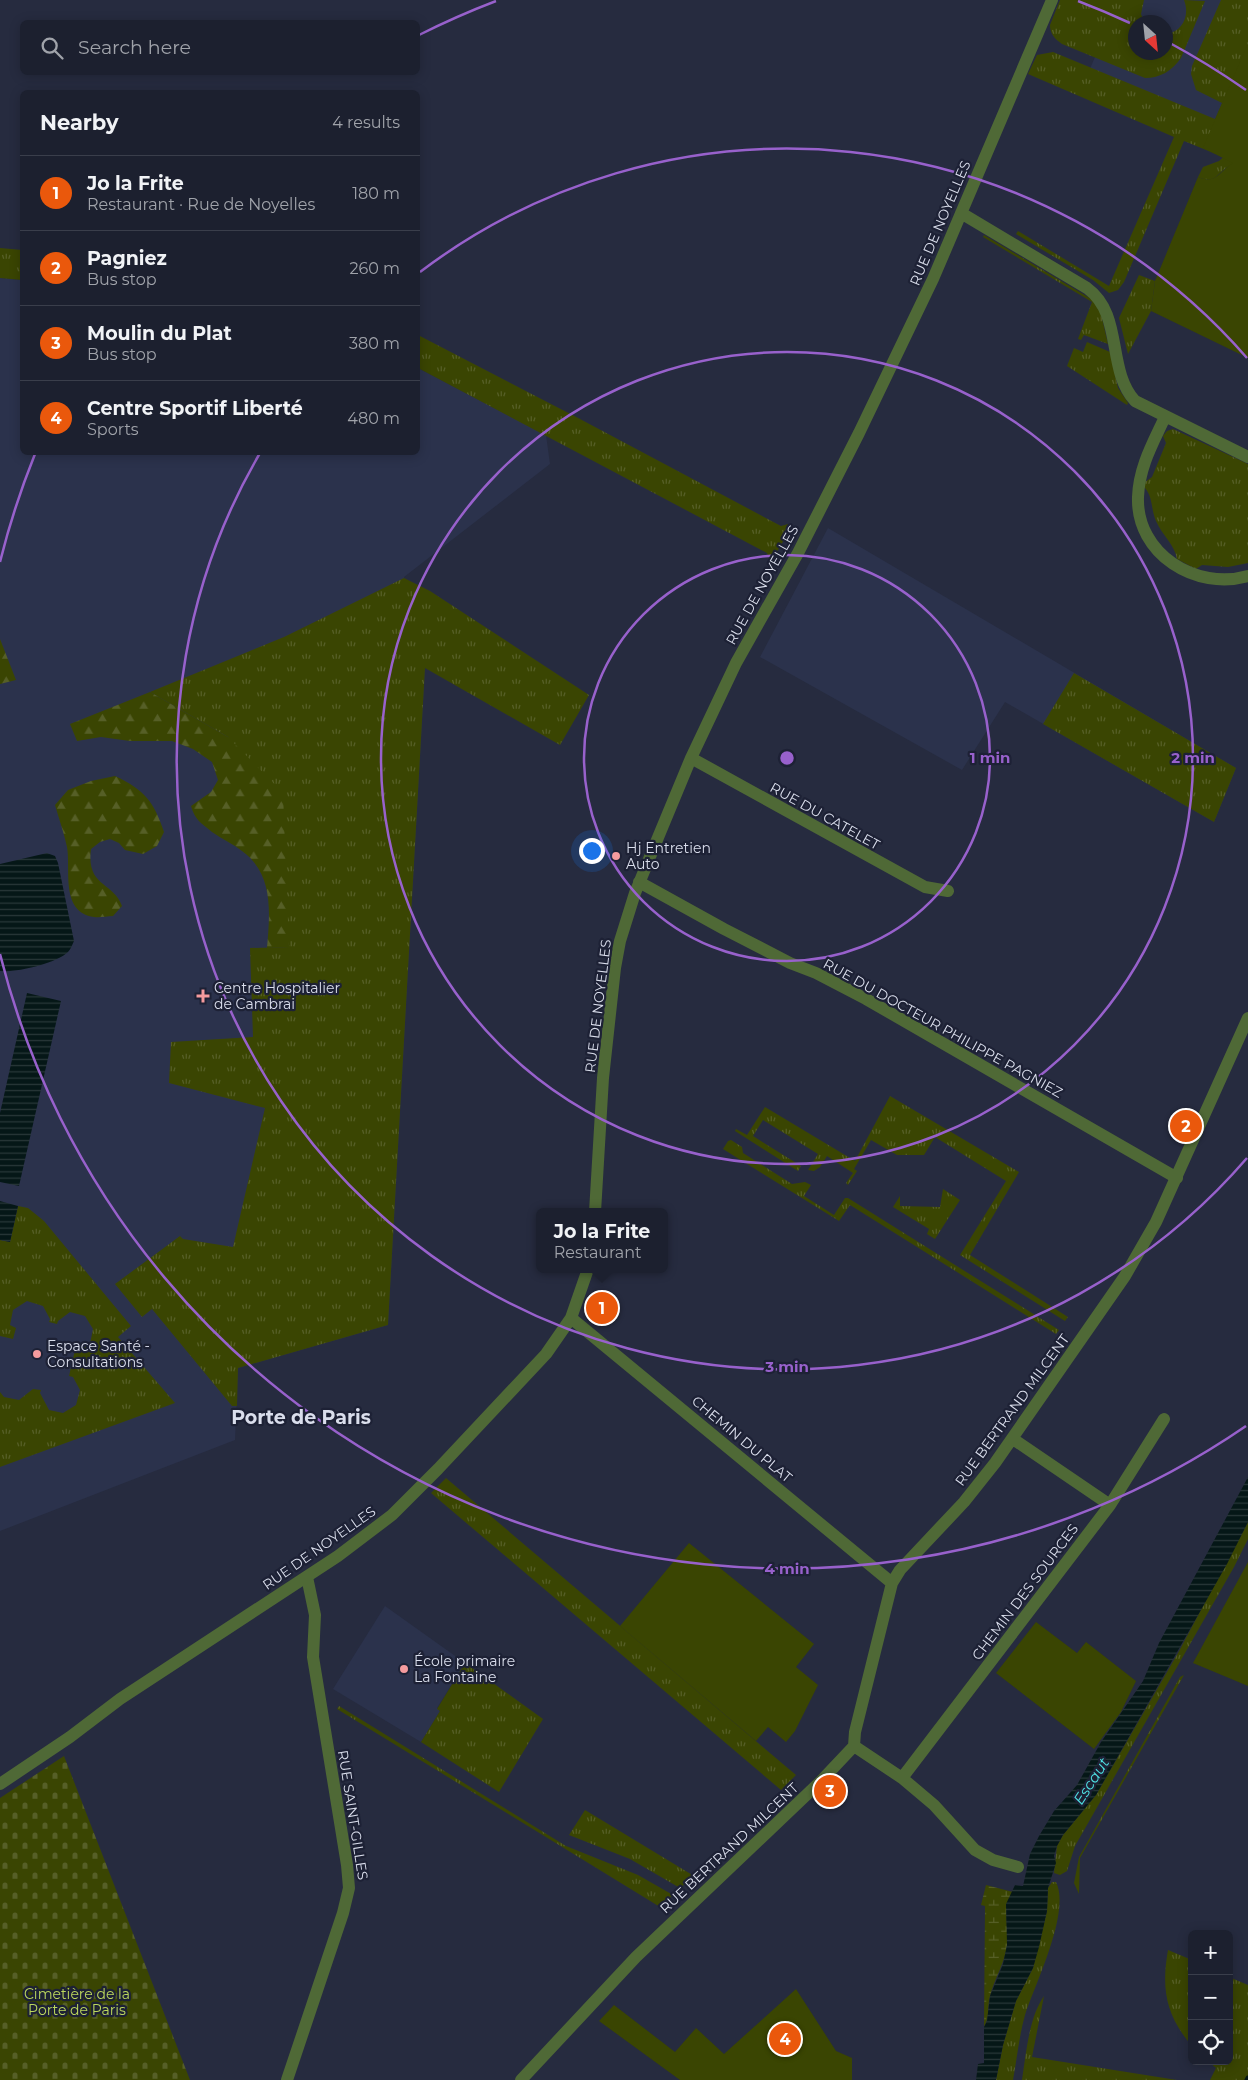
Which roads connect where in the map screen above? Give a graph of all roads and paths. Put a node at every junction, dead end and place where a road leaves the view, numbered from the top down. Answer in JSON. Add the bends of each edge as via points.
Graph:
{"nodes":[{"id":1,"x":1052,"y":0,"type":"edge"},
{"id":2,"x":961,"y":214,"type":"junction"},
{"id":3,"x":1165,"y":417,"type":"junction"},
{"id":4,"x":1248,"y":457,"type":"edge"},
{"id":5,"x":1248,"y":576,"type":"edge"},
{"id":6,"x":691,"y":758,"type":"junction"},
{"id":7,"x":639,"y":882,"type":"junction"},
{"id":8,"x":948,"y":891,"type":"dead end"},
{"id":9,"x":1248,"y":1018,"type":"edge"},
{"id":10,"x":1177,"y":1178,"type":"junction"},
{"id":11,"x":595,"y":1208,"type":"edge"},
{"id":12,"x":587,"y":1273,"type":"edge"},
{"id":13,"x":571,"y":1318,"type":"junction"},
{"id":14,"x":1164,"y":1419,"type":"dead end"},
{"id":15,"x":1013,"y":1438,"type":"junction"},
{"id":16,"x":1110,"y":1505,"type":"junction"},
{"id":17,"x":307,"y":1577,"type":"junction"},
{"id":18,"x":892,"y":1583,"type":"junction"},
{"id":19,"x":854,"y":1746,"type":"junction"},
{"id":20,"x":902,"y":1778,"type":"junction"},
{"id":21,"x":0,"y":1784,"type":"edge"},
{"id":22,"x":1018,"y":1867,"type":"dead end"},
{"id":23,"x":287,"y":2080,"type":"edge"},
{"id":24,"x":521,"y":2080,"type":"edge"}],
"edges":[{"from":1,"to":2,"type":"street","name":"RUE DE NOYELLES"},
{"from":2,"to":3,"type":"street","via":[[1100,298],[1107,311],[1126,389],[1135,401]]},
{"from":2,"to":6,"type":"street","name":"RUE DE NOYELLES","via":[[859,433],[780,588],[736,663]]},
{"from":3,"to":4,"type":"street"},
{"from":3,"to":5,"type":"street","via":[[1141,474],[1138,502],[1147,534],[1163,555],[1199,578],[1219,580]]},
{"from":6,"to":7,"type":"street","name":"RUE DE NOYELLES"},
{"from":6,"to":8,"type":"street","name":"RUE DU CATELET","via":[[925,887]]},
{"from":7,"to":10,"type":"street","name":"RUE DU DOCTEUR PHILIPPE PAGNIEZ","via":[[790,963],[866,999]]},
{"from":7,"to":11,"type":"street","name":"RUE DE NOYELLES","via":[[620,941],[616,968],[603,1078]]},
{"from":9,"to":10,"type":"street","name":"RUE BERTRAND MILCENT"},
{"from":10,"to":15,"type":"street","name":"RUE BERTRAND MILCENT","via":[[1125,1276]]},
{"from":12,"to":13,"type":"street","name":"RUE DE NOYELLES"},
{"from":13,"to":17,"type":"street","name":"RUE DE NOYELLES","via":[[546,1354],[422,1486],[381,1523]]},
{"from":13,"to":18,"type":"street","name":"CHEMIN DU PLAT"},
{"from":14,"to":16,"type":"street","name":"CHEMIN DES SOURCES"},
{"from":15,"to":16,"type":"street"},
{"from":15,"to":18,"type":"street","name":"RUE BERTRAND MILCENT","via":[[978,1485],[900,1570]]},
{"from":16,"to":20,"type":"street","name":"CHEMIN DES SOURCES"},
{"from":17,"to":21,"type":"street","name":"RUE DE NOYELLES","via":[[120,1699]]},
{"from":17,"to":23,"type":"street","name":"RUE SAINT-GILLES","via":[[315,1615],[313,1657],[349,1888]]},
{"from":18,"to":19,"type":"street","name":"RUE BERTRAND MILCENT"},
{"from":19,"to":20,"type":"street"},
{"from":19,"to":24,"type":"street","name":"RUE BERTRAND MILCENT","via":[[619,1974]]},
{"from":20,"to":22,"type":"street","via":[[944,1814],[975,1850]]}]}
